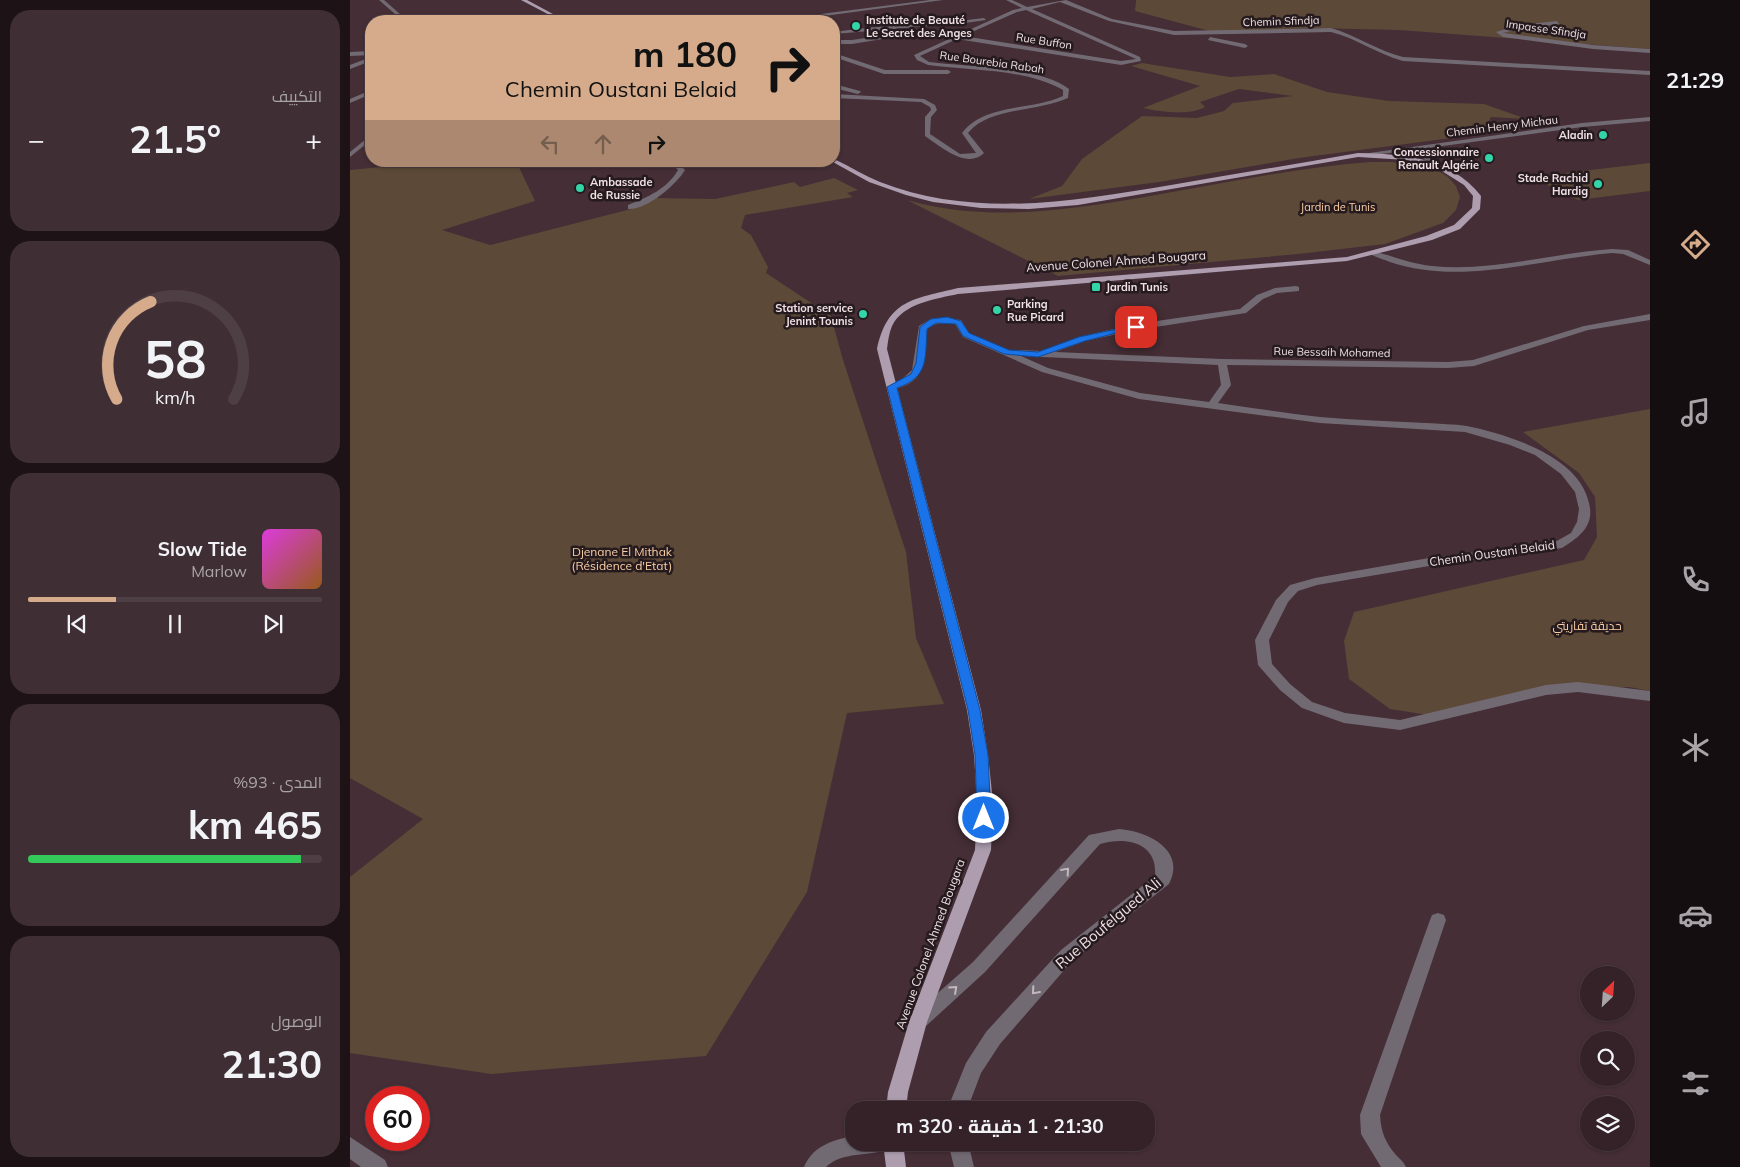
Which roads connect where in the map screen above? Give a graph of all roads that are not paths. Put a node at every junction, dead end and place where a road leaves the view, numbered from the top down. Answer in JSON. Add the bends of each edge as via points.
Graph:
{"nodes":[{"id":1,"x":381,"y":0,"type":"edge"},
{"id":2,"x":523,"y":0,"type":"edge"},
{"id":3,"x":941,"y":0,"type":"edge"},
{"id":4,"x":1008,"y":0,"type":"edge"},
{"id":5,"x":1062,"y":0,"type":"edge"},
{"id":6,"x":1027,"y":7,"type":"junction"},
{"id":7,"x":399,"y":15,"type":"edge"},
{"id":8,"x":552,"y":15,"type":"edge"},
{"id":9,"x":821,"y":15,"type":"edge"},
{"id":10,"x":1002,"y":17,"type":"junction"},
{"id":11,"x":993,"y":20,"type":"junction"},
{"id":12,"x":1557,"y":23,"type":"dead end"},
{"id":13,"x":840,"y":32,"type":"edge"},
{"id":14,"x":1194,"y":34,"type":"junction"},
{"id":15,"x":954,"y":37,"type":"junction"},
{"id":16,"x":840,"y":42,"type":"edge"},
{"id":17,"x":852,"y":42,"type":"junction"},
{"id":18,"x":1245,"y":46,"type":"dead end"},
{"id":19,"x":840,"y":51,"type":"edge"},
{"id":20,"x":1650,"y":51,"type":"edge"},
{"id":21,"x":365,"y":53,"type":"edge"},
{"id":22,"x":350,"y":54,"type":"edge"},
{"id":23,"x":840,"y":57,"type":"edge"},
{"id":24,"x":365,"y":61,"type":"edge"},
{"id":25,"x":350,"y":66,"type":"edge"},
{"id":26,"x":964,"y":69,"type":"junction"},
{"id":27,"x":1650,"y":73,"type":"edge"},
{"id":28,"x":840,"y":87,"type":"edge"},
{"id":29,"x":365,"y":95,"type":"edge"},
{"id":30,"x":840,"y":96,"type":"edge"},
{"id":31,"x":922,"y":100,"type":"junction"},
{"id":32,"x":350,"y":101,"type":"edge"},
{"id":33,"x":1650,"y":119,"type":"edge"},
{"id":34,"x":365,"y":145,"type":"edge"},
{"id":35,"x":1425,"y":146,"type":"junction"},
{"id":36,"x":350,"y":155,"type":"edge"},
{"id":37,"x":1358,"y":155,"type":"junction"},
{"id":38,"x":840,"y":164,"type":"edge"},
{"id":39,"x":1433,"y":164,"type":"junction"},
{"id":40,"x":679,"y":167,"type":"edge"},
{"id":41,"x":631,"y":207,"type":"dead end"},
{"id":42,"x":1373,"y":253,"type":"junction"},
{"id":43,"x":1650,"y":263,"type":"edge"},
{"id":44,"x":1296,"y":289,"type":"dead end"},
{"id":45,"x":1650,"y":317,"type":"edge"},
{"id":46,"x":1007,"y":352,"type":"junction"},
{"id":47,"x":1038,"y":354,"type":"junction"},
{"id":48,"x":1222,"y":362,"type":"junction"},
{"id":49,"x":892,"y":387,"type":"junction"},
{"id":50,"x":1210,"y":406,"type":"junction"},
{"id":51,"x":1650,"y":696,"type":"edge"},
{"id":52,"x":1438,"y":920,"type":"dead end"},
{"id":53,"x":918,"y":1022,"type":"junction"},
{"id":54,"x":897,"y":1101,"type":"edge"},
{"id":55,"x":961,"y":1101,"type":"edge"},
{"id":56,"x":350,"y":1147,"type":"edge"},
{"id":57,"x":845,"y":1148,"type":"edge"},
{"id":58,"x":894,"y":1151,"type":"edge"},
{"id":59,"x":960,"y":1151,"type":"edge"},
{"id":60,"x":378,"y":1167,"type":"edge"},
{"id":61,"x":814,"y":1167,"type":"edge"},
{"id":62,"x":896,"y":1167,"type":"edge"},
{"id":63,"x":964,"y":1167,"type":"edge"},
{"id":64,"x":1396,"y":1167,"type":"edge"}],
"edges":[{"from":1,"to":7,"type":"street"},
{"from":2,"to":8,"type":"main road"},
{"from":3,"to":9,"type":"street"},
{"from":4,"to":6,"type":"street"},
{"from":5,"to":6,"type":"street","name":"Rue Bourebia Rabah"},
{"from":5,"to":14,"type":"street","name":"Chemin Sfindja","via":[[1112,20],[1165,32]]},
{"from":6,"to":10,"type":"street","name":"Rue Bourebia Rabah"},
{"from":6,"to":15,"type":"street","name":"Rue Buffon","via":[[1138,58],[1138,61],[1132,63]]},
{"from":10,"to":11,"type":"street","name":"Rue Bourebia Rabah"},
{"from":10,"to":13,"type":"street"},
{"from":11,"to":15,"type":"street","name":"Rue Bourebia Rabah"},
{"from":11,"to":17,"type":"street"},
{"from":12,"to":20,"type":"street","name":"Impasse Sfindja","via":[[1499,32],[1593,47]]},
{"from":14,"to":18,"type":"street"},
{"from":14,"to":27,"type":"street","name":"Chemin Sfindja","via":[[1331,30],[1350,34],[1384,54],[1403,59]]},
{"from":15,"to":26,"type":"street","name":"Rue Bourebia Rabah","via":[[919,52],[917,57],[928,63]]},
{"from":16,"to":17,"type":"street"},
{"from":17,"to":19,"type":"street"},
{"from":21,"to":22,"type":"street"},
{"from":23,"to":26,"type":"street","via":[[884,72],[926,73]]},
{"from":24,"to":25,"type":"street"},
{"from":26,"to":31,"type":"street","name":"Rue Bourebia Rabah","via":[[1046,80],[1062,86],[1068,93],[1048,106],[998,113],[974,122],[965,133],[981,153],[972,157],[959,156],[927,135],[928,117],[934,110]]},
{"from":28,"to":31,"type":"street"},
{"from":29,"to":32,"type":"street"},
{"from":30,"to":31,"type":"street"},
{"from":33,"to":35,"type":"street","name":"Chemin Henry Michau"},
{"from":34,"to":36,"type":"street"},
{"from":35,"to":37,"type":"street","name":"Chemin Henry Michau"},
{"from":35,"to":39,"type":"street","via":[[1422,155]]},
{"from":37,"to":38,"type":"main road","name":"Avenue Colonel Ahmed Bougara","via":[[1129,195],[1039,207],[993,208],[959,205],[886,187]]},
{"from":37,"to":39,"type":"main road","name":"Avenue Colonel Ahmed Bougara","via":[[1392,156]]},
{"from":39,"to":42,"type":"main road","name":"Avenue Colonel Ahmed Bougara","via":[[1464,178],[1477,196],[1476,209],[1457,227]]},
{"from":40,"to":41,"type":"street","via":[[682,170],[676,184]]},
{"from":42,"to":43,"type":"street","via":[[1392,261],[1434,269],[1488,267],[1612,251],[1625,252]]},
{"from":42,"to":49,"type":"main road","name":"Avenue Colonel Ahmed Bougara","via":[[1338,260],[958,291],[911,305],[888,324],[882,349]]},
{"from":44,"to":47,"type":"street","via":[[1275,291],[1260,297],[1243,311],[1136,327],[1082,339]]},
{"from":45,"to":48,"type":"street","name":"Rue Bessaih Mohamed","via":[[1587,328],[1474,363]]},
{"from":46,"to":47,"type":"street","name":"Rue Bessaih Mohamed"},
{"from":46,"to":49,"type":"street","name":"Chemin Oustani Belaid","via":[[966,335],[958,322],[934,321],[923,328],[920,363],[915,375]]},
{"from":46,"to":50,"type":"street","name":"Chemin Oustani Belaid","via":[[1046,370],[1112,389]]},
{"from":47,"to":48,"type":"street","name":"Rue Bessaih Mohamed"},
{"from":48,"to":50,"type":"street","via":[[1226,385]]},
{"from":49,"to":53,"type":"main road","name":"Avenue Colonel Ahmed Bougara","via":[[974,710],[985,802],[983,850]]},
{"from":50,"to":51,"type":"street","name":"Chemin Oustani Belaid","via":[[1320,420],[1466,429],[1514,442],[1539,454],[1565,472],[1581,491],[1585,509],[1583,522],[1575,535],[1558,544],[1429,562],[1294,588],[1282,600],[1262,640],[1265,665],[1285,688],[1307,705],[1344,718],[1400,725],[1546,690],[1578,687]]},
{"from":52,"to":64,"type":"street","via":[[1370,1115],[1371,1134]]},
{"from":53,"to":54,"type":"main road","name":"Avenue Colonel Ahmed Bougara"},
{"from":53,"to":55,"type":"street","name":"Rue Boufelgued Ali","one_way":true,"via":[[979,967],[1095,840],[1112,834],[1127,834],[1142,838],[1157,849],[1164,864],[1163,879],[1067,955],[993,1038],[973,1070]]},
{"from":56,"to":60,"type":"street"},
{"from":57,"to":61,"type":"street","via":[[823,1156]]},
{"from":58,"to":62,"type":"main road"},
{"from":59,"to":63,"type":"street"}]}
